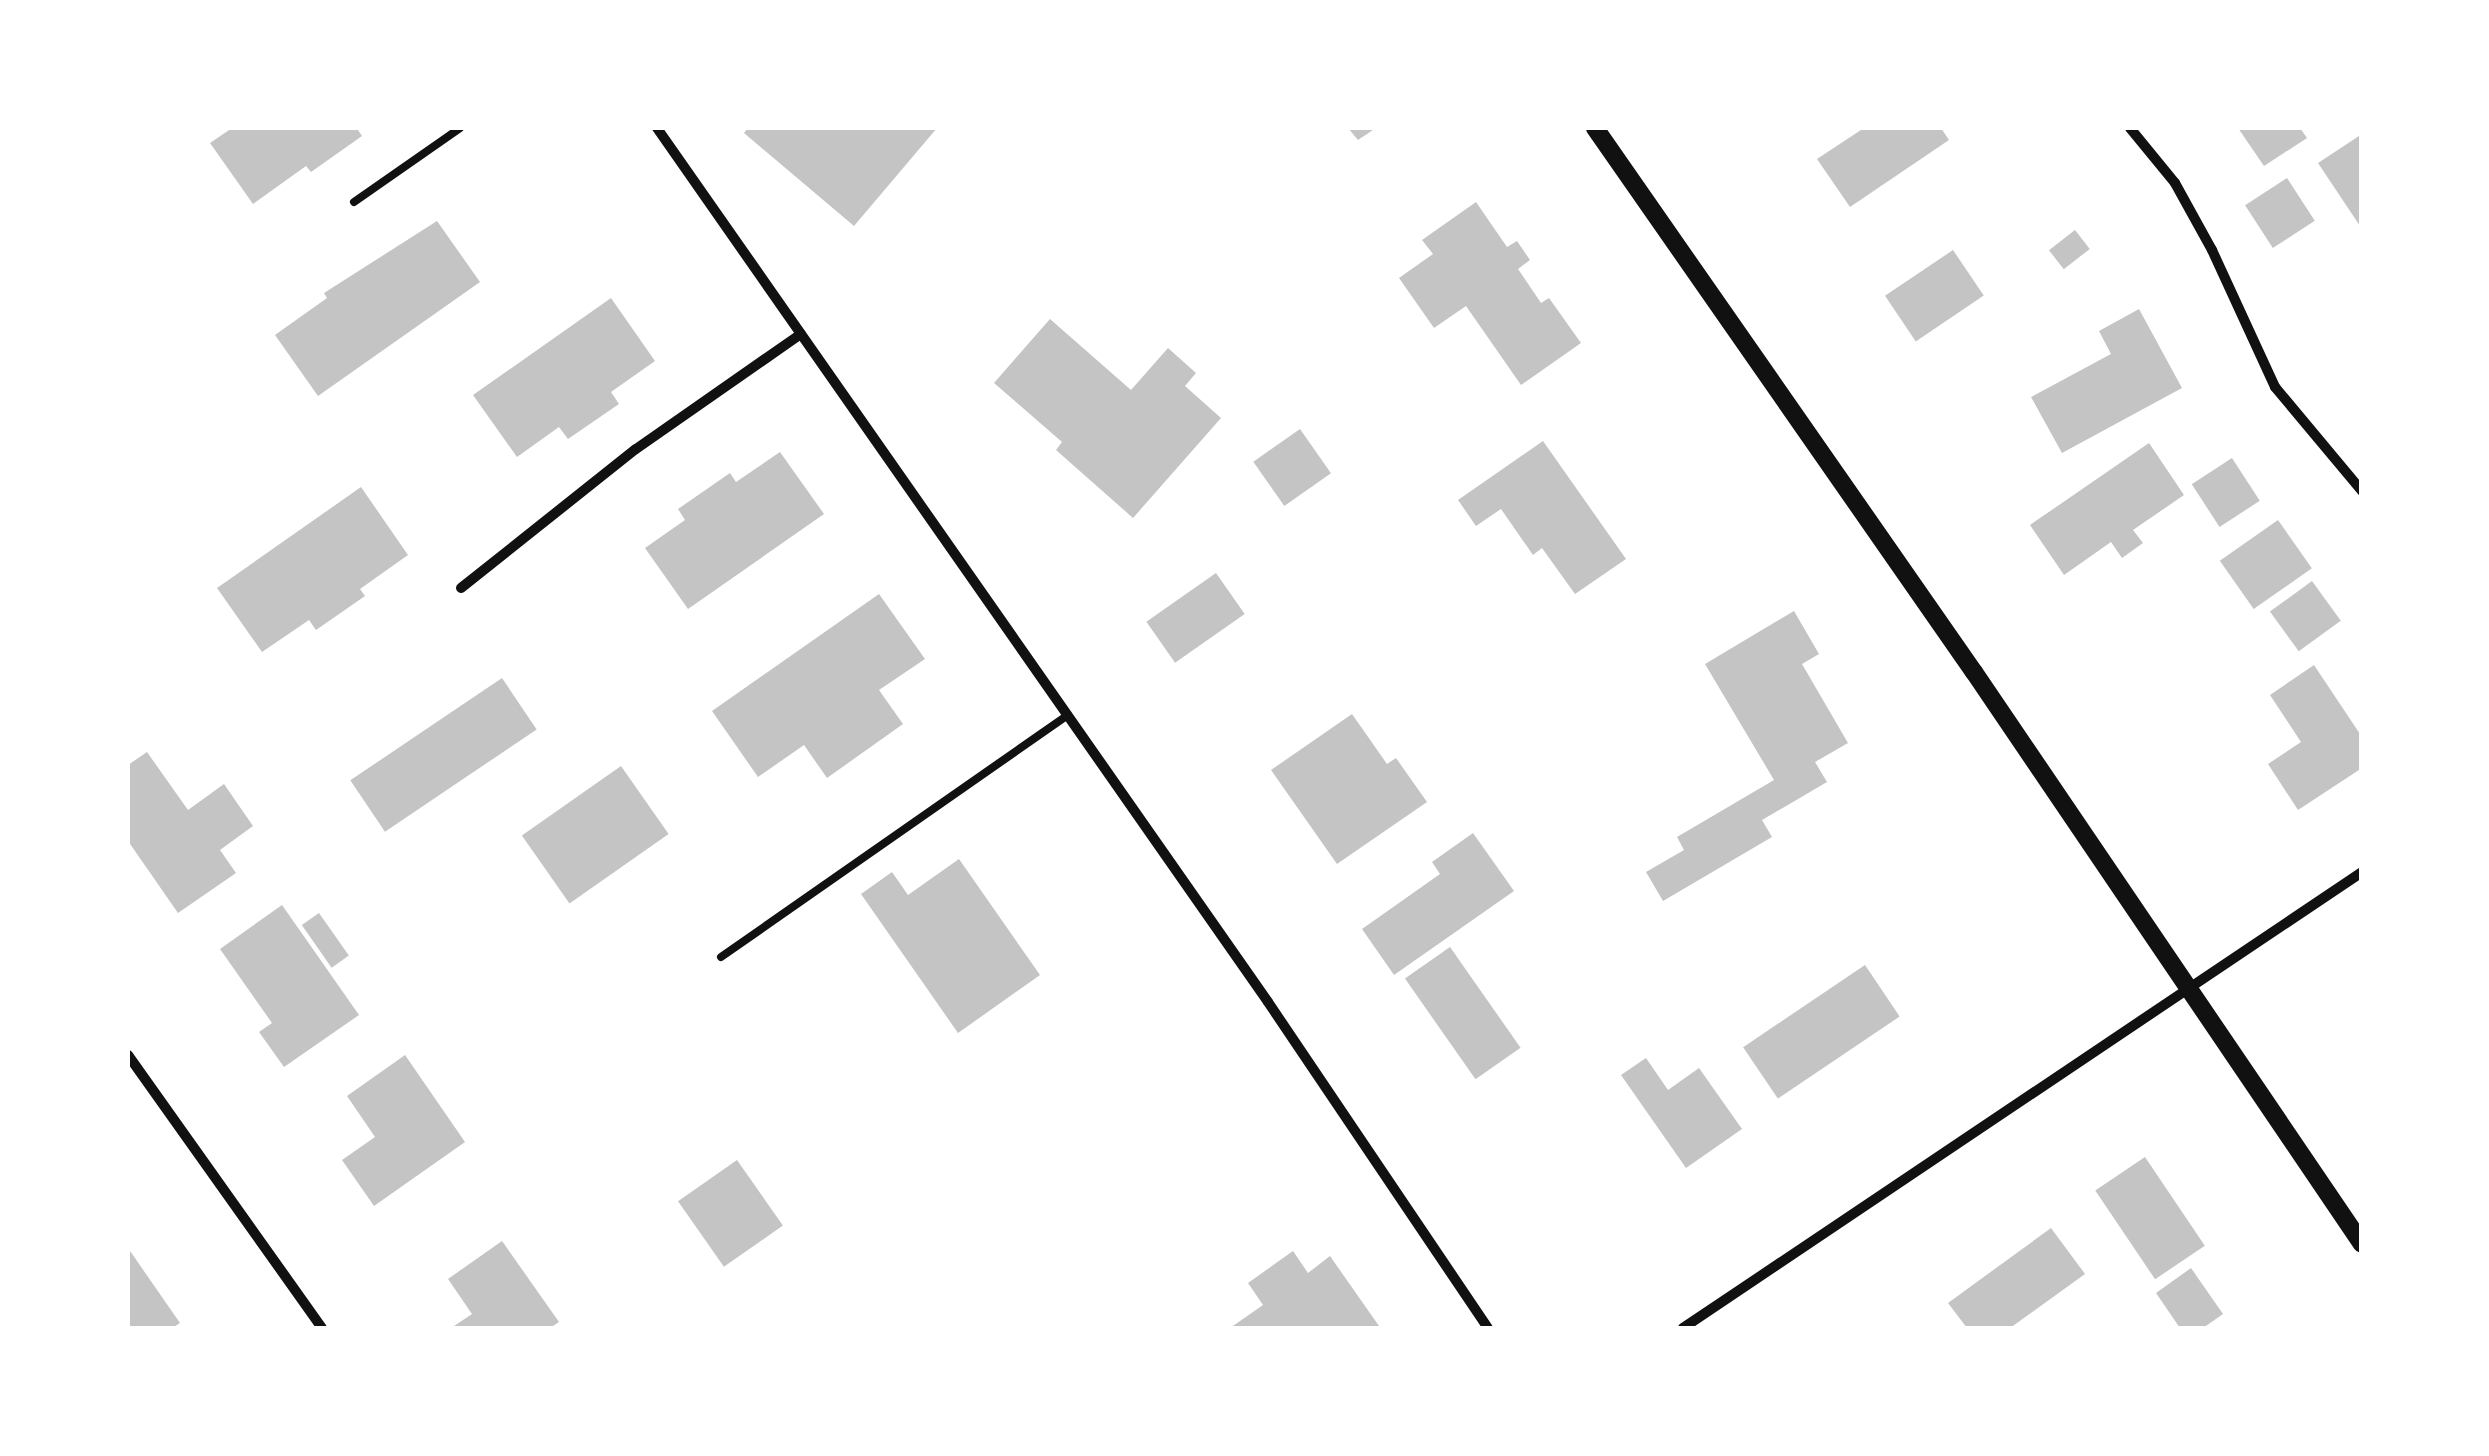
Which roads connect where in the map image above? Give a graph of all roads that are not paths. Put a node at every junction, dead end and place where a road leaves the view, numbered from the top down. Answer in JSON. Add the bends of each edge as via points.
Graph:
{"nodes":[{"id":1,"x":460,"y":128,"type":"edge"},
{"id":2,"x":658,"y":128,"type":"edge"},
{"id":3,"x":1594,"y":128,"type":"edge"},
{"id":4,"x":2130,"y":128,"type":"edge"},
{"id":5,"x":354,"y":202,"type":"dead end"},
{"id":6,"x":801,"y":334,"type":"junction"},
{"id":7,"x":2362,"y":491,"type":"edge"},
{"id":8,"x":462,"y":588,"type":"dead end"},
{"id":9,"x":1068,"y":715,"type":"junction"},
{"id":10,"x":2362,"y":872,"type":"edge"},
{"id":11,"x":721,"y":957,"type":"dead end"},
{"id":12,"x":2186,"y":987,"type":"junction"},
{"id":13,"x":128,"y":1055,"type":"edge"},
{"id":14,"x":2362,"y":1244,"type":"edge"},
{"id":15,"x":322,"y":1328,"type":"edge"},
{"id":16,"x":1488,"y":1328,"type":"edge"},
{"id":17,"x":1683,"y":1328,"type":"edge"}],
"edges":[{"from":1,"to":5,"type":"lane"},
{"from":2,"to":6,"type":"street"},
{"from":3,"to":12,"type":"street"},
{"from":4,"to":7,"type":"street","via":[[2175,183],[2275,387]]},
{"from":6,"to":8,"type":"street","via":[[636,450]]},
{"from":6,"to":9,"type":"street"},
{"from":9,"to":11,"type":"lane"},
{"from":9,"to":16,"type":"street"},
{"from":10,"to":12,"type":"street"},
{"from":12,"to":14,"type":"street"},
{"from":12,"to":17,"type":"street"},
{"from":13,"to":15,"type":"street"}]}
